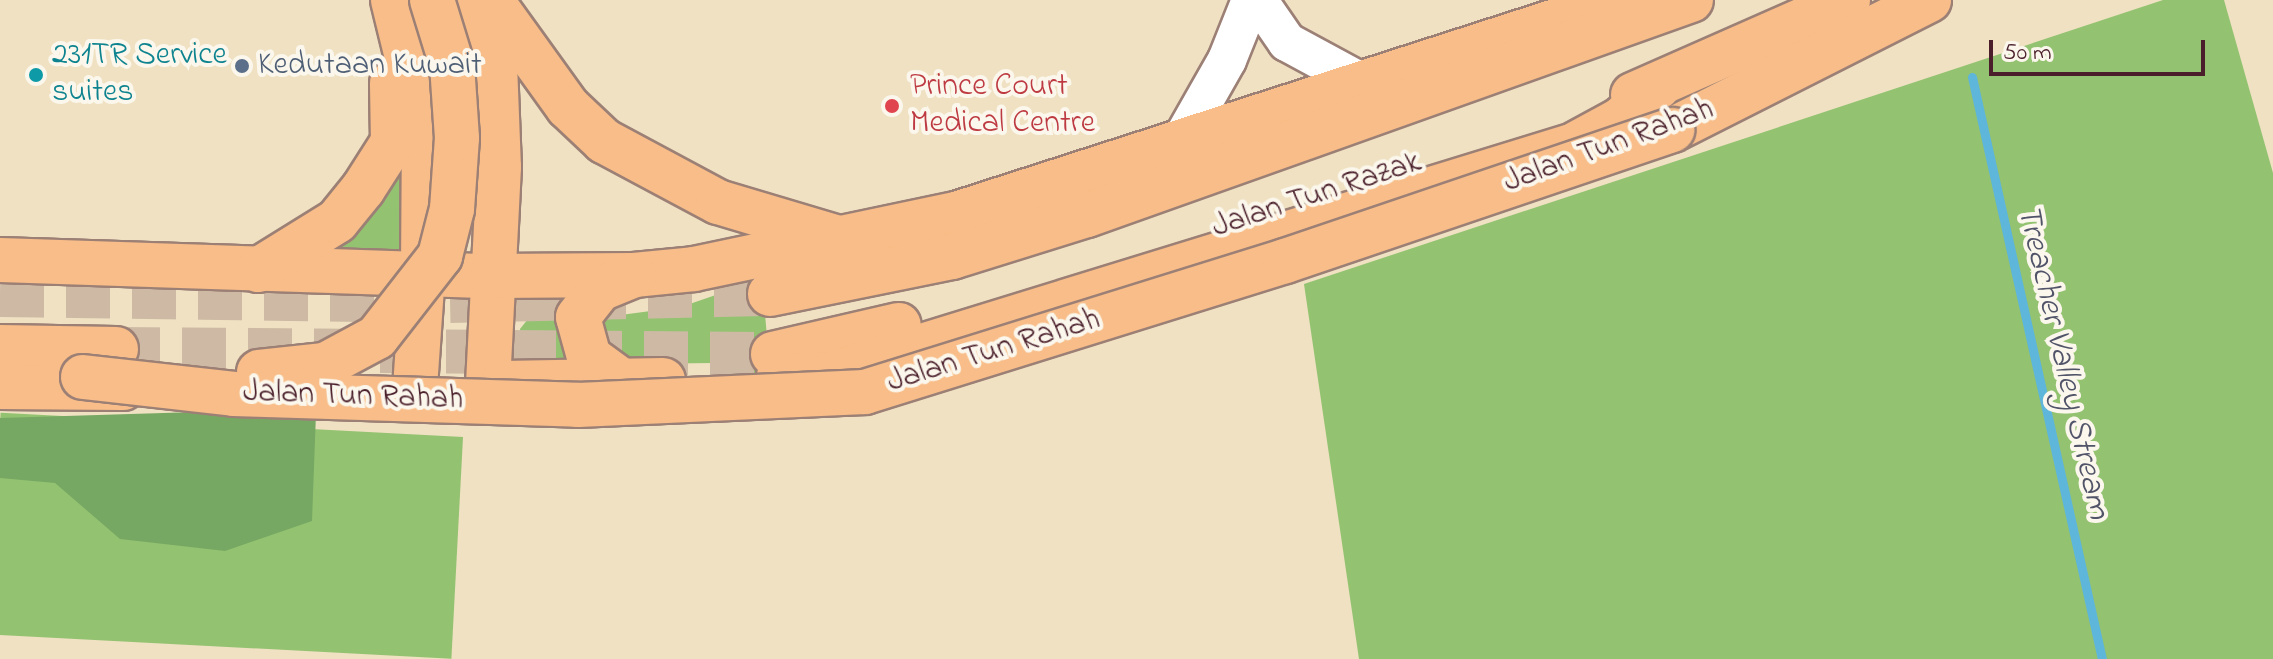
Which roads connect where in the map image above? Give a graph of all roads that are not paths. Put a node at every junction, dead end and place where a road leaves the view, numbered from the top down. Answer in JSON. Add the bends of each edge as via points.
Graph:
{"nodes":[{"id":1,"x":393,"y":0,"type":"edge"},
{"id":2,"x":432,"y":0,"type":"edge"},
{"id":3,"x":473,"y":0,"type":"edge"},
{"id":4,"x":491,"y":0,"type":"edge"},
{"id":5,"x":1251,"y":0,"type":"edge"},
{"id":6,"x":1258,"y":0,"type":"edge"},
{"id":7,"x":1621,"y":0,"type":"edge"},
{"id":8,"x":1691,"y":0,"type":"edge"},
{"id":9,"x":1848,"y":0,"type":"edge"},
{"id":10,"x":1929,"y":0,"type":"edge"},
{"id":11,"x":1359,"y":81,"type":"junction"},
{"id":12,"x":1659,"y":86,"type":"junction"},
{"id":13,"x":1181,"y":141,"type":"junction"},
{"id":14,"x":844,"y":239,"type":"junction"},
{"id":15,"x":0,"y":260,"type":"edge"},
{"id":16,"x":258,"y":270,"type":"junction"},
{"id":17,"x":423,"y":273,"type":"junction"},
{"id":18,"x":634,"y":275,"type":"junction"},
{"id":19,"x":492,"y":276,"type":"junction"},
{"id":20,"x":770,"y":294,"type":"tunnel mouth"},
{"id":21,"x":0,"y":347,"type":"edge"},
{"id":22,"x":116,"y":349,"type":"tunnel mouth"},
{"id":23,"x":773,"y":354,"type":"tunnel mouth"},
{"id":24,"x":0,"y":374,"type":"edge"},
{"id":25,"x":83,"y":377,"type":"junction"},
{"id":26,"x":622,"y":381,"type":"junction"},
{"id":27,"x":488,"y":384,"type":"junction"},
{"id":28,"x":0,"y":387,"type":"edge"},
{"id":29,"x":415,"y":387,"type":"junction"}],
"edges":[{"from":1,"to":16,"type":"main road","via":[[393,142],[337,221]]},
{"from":1,"to":17,"type":"main road","via":[[424,127]]},
{"from":2,"to":25,"type":"main road","bridge":true,"via":[[452,65],[457,138],[452,209],[440,256],[396,318],[377,337],[325,365],[217,377]]},
{"from":3,"to":19,"type":"main road","via":[[495,64],[499,167]]},
{"from":4,"to":14,"type":"main road","via":[[568,107],[604,141],[718,202]]},
{"from":5,"to":13,"type":"street","via":[[1227,60]]},
{"from":6,"to":11,"type":"street","via":[[1287,42]]},
{"from":7,"to":11,"type":"main road"},
{"from":8,"to":20,"type":"main road","name":"Jalan Tun Razak","via":[[1087,215],[952,257]]},
{"from":9,"to":12,"type":"main road","name":"Jalan Tun Razak"},
{"from":10,"to":25,"type":"main road","name":"Jalan Tun Rahah","bridge":true,"via":[[1672,130],[1285,261],[865,392],[578,405],[234,394]]},
{"from":11,"to":13,"type":"main road"},
{"from":12,"to":23,"type":"main road","name":"Jalan Tun Razak","via":[[961,310]]},
{"from":12,"to":26,"type":"main road","via":[[1620,120],[1574,145],[831,374]]},
{"from":13,"to":14,"type":"main road","via":[[956,214]]},
{"from":14,"to":18,"type":"main road"},
{"from":15,"to":16,"type":"main road"},
{"from":16,"to":17,"type":"main road"},
{"from":17,"to":19,"type":"main road"},
{"from":17,"to":29,"type":"main road"},
{"from":18,"to":19,"type":"main road"},
{"from":18,"to":26,"type":"main road","via":[[600,289],[578,317],[589,357]]},
{"from":19,"to":27,"type":"main road"},
{"from":21,"to":22,"type":"main road"},
{"from":24,"to":25,"type":"main road","name":"Jalan Tun Rahah"},
{"from":26,"to":27,"type":"main road"},
{"from":27,"to":29,"type":"main road"},
{"from":28,"to":29,"type":"main road"}]}
